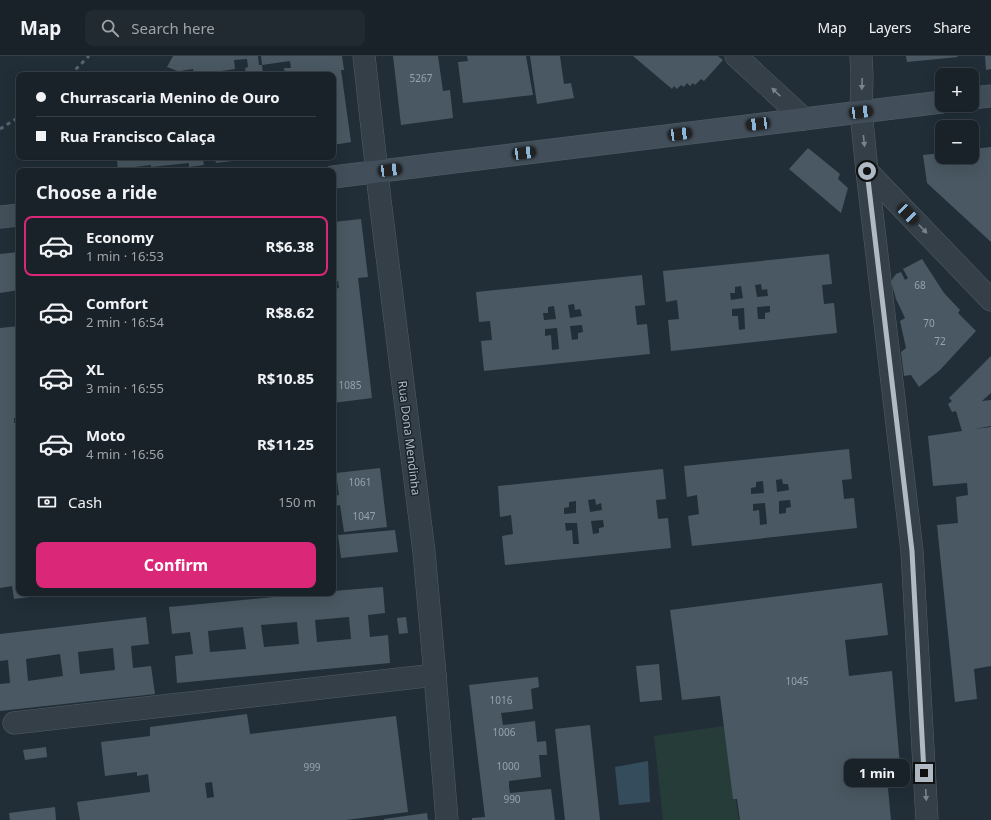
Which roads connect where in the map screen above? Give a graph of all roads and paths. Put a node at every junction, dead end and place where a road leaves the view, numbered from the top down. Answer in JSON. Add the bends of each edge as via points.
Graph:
{"nodes":[{"id":1,"x":364,"y":56,"type":"edge"},
{"id":2,"x":736,"y":56,"type":"edge"},
{"id":3,"x":861,"y":56,"type":"edge"},
{"id":4,"x":991,"y":96,"type":"edge"},
{"id":5,"x":979,"y":97,"type":"edge"},
{"id":6,"x":935,"y":103,"type":"edge"},
{"id":7,"x":861,"y":112,"type":"junction"},
{"id":8,"x":804,"y":119,"type":"junction"},
{"id":9,"x":377,"y":171,"type":"junction"},
{"id":10,"x":867,"y":171,"type":"junction"},
{"id":11,"x":336,"y":177,"type":"edge"},
{"id":12,"x":16,"y":215,"type":"edge"},
{"id":13,"x":0,"y":217,"type":"edge"},
{"id":14,"x":991,"y":300,"type":"edge"},
{"id":15,"x":435,"y":675,"type":"junction"},
{"id":16,"x":14,"y":724,"type":"dead end"},
{"id":17,"x":447,"y":820,"type":"edge"},
{"id":18,"x":927,"y":820,"type":"edge"}],
"edges":[{"from":1,"to":9,"type":"street","name":"Rua Dona Mendinha"},
{"from":8,"to":2,"type":"street","one_way":true},
{"from":3,"to":7,"type":"street","one_way":true},
{"from":4,"to":5,"type":"main road"},
{"from":6,"to":7,"type":"main road"},
{"from":7,"to":8,"type":"main road"},
{"from":7,"to":10,"type":"street","one_way":true},
{"from":8,"to":9,"type":"main road"},
{"from":9,"to":11,"type":"main road"},
{"from":9,"to":15,"type":"street","name":"Rua Dona Mendinha","via":[[424,552]]},
{"from":10,"to":14,"type":"street","one_way":true},
{"from":10,"to":18,"type":"street","one_way":true,"via":[[912,551]]},
{"from":12,"to":13,"type":"main road"},
{"from":15,"to":16,"type":"street"},
{"from":15,"to":17,"type":"street","name":"Rua Dona Mendinha"}]}
